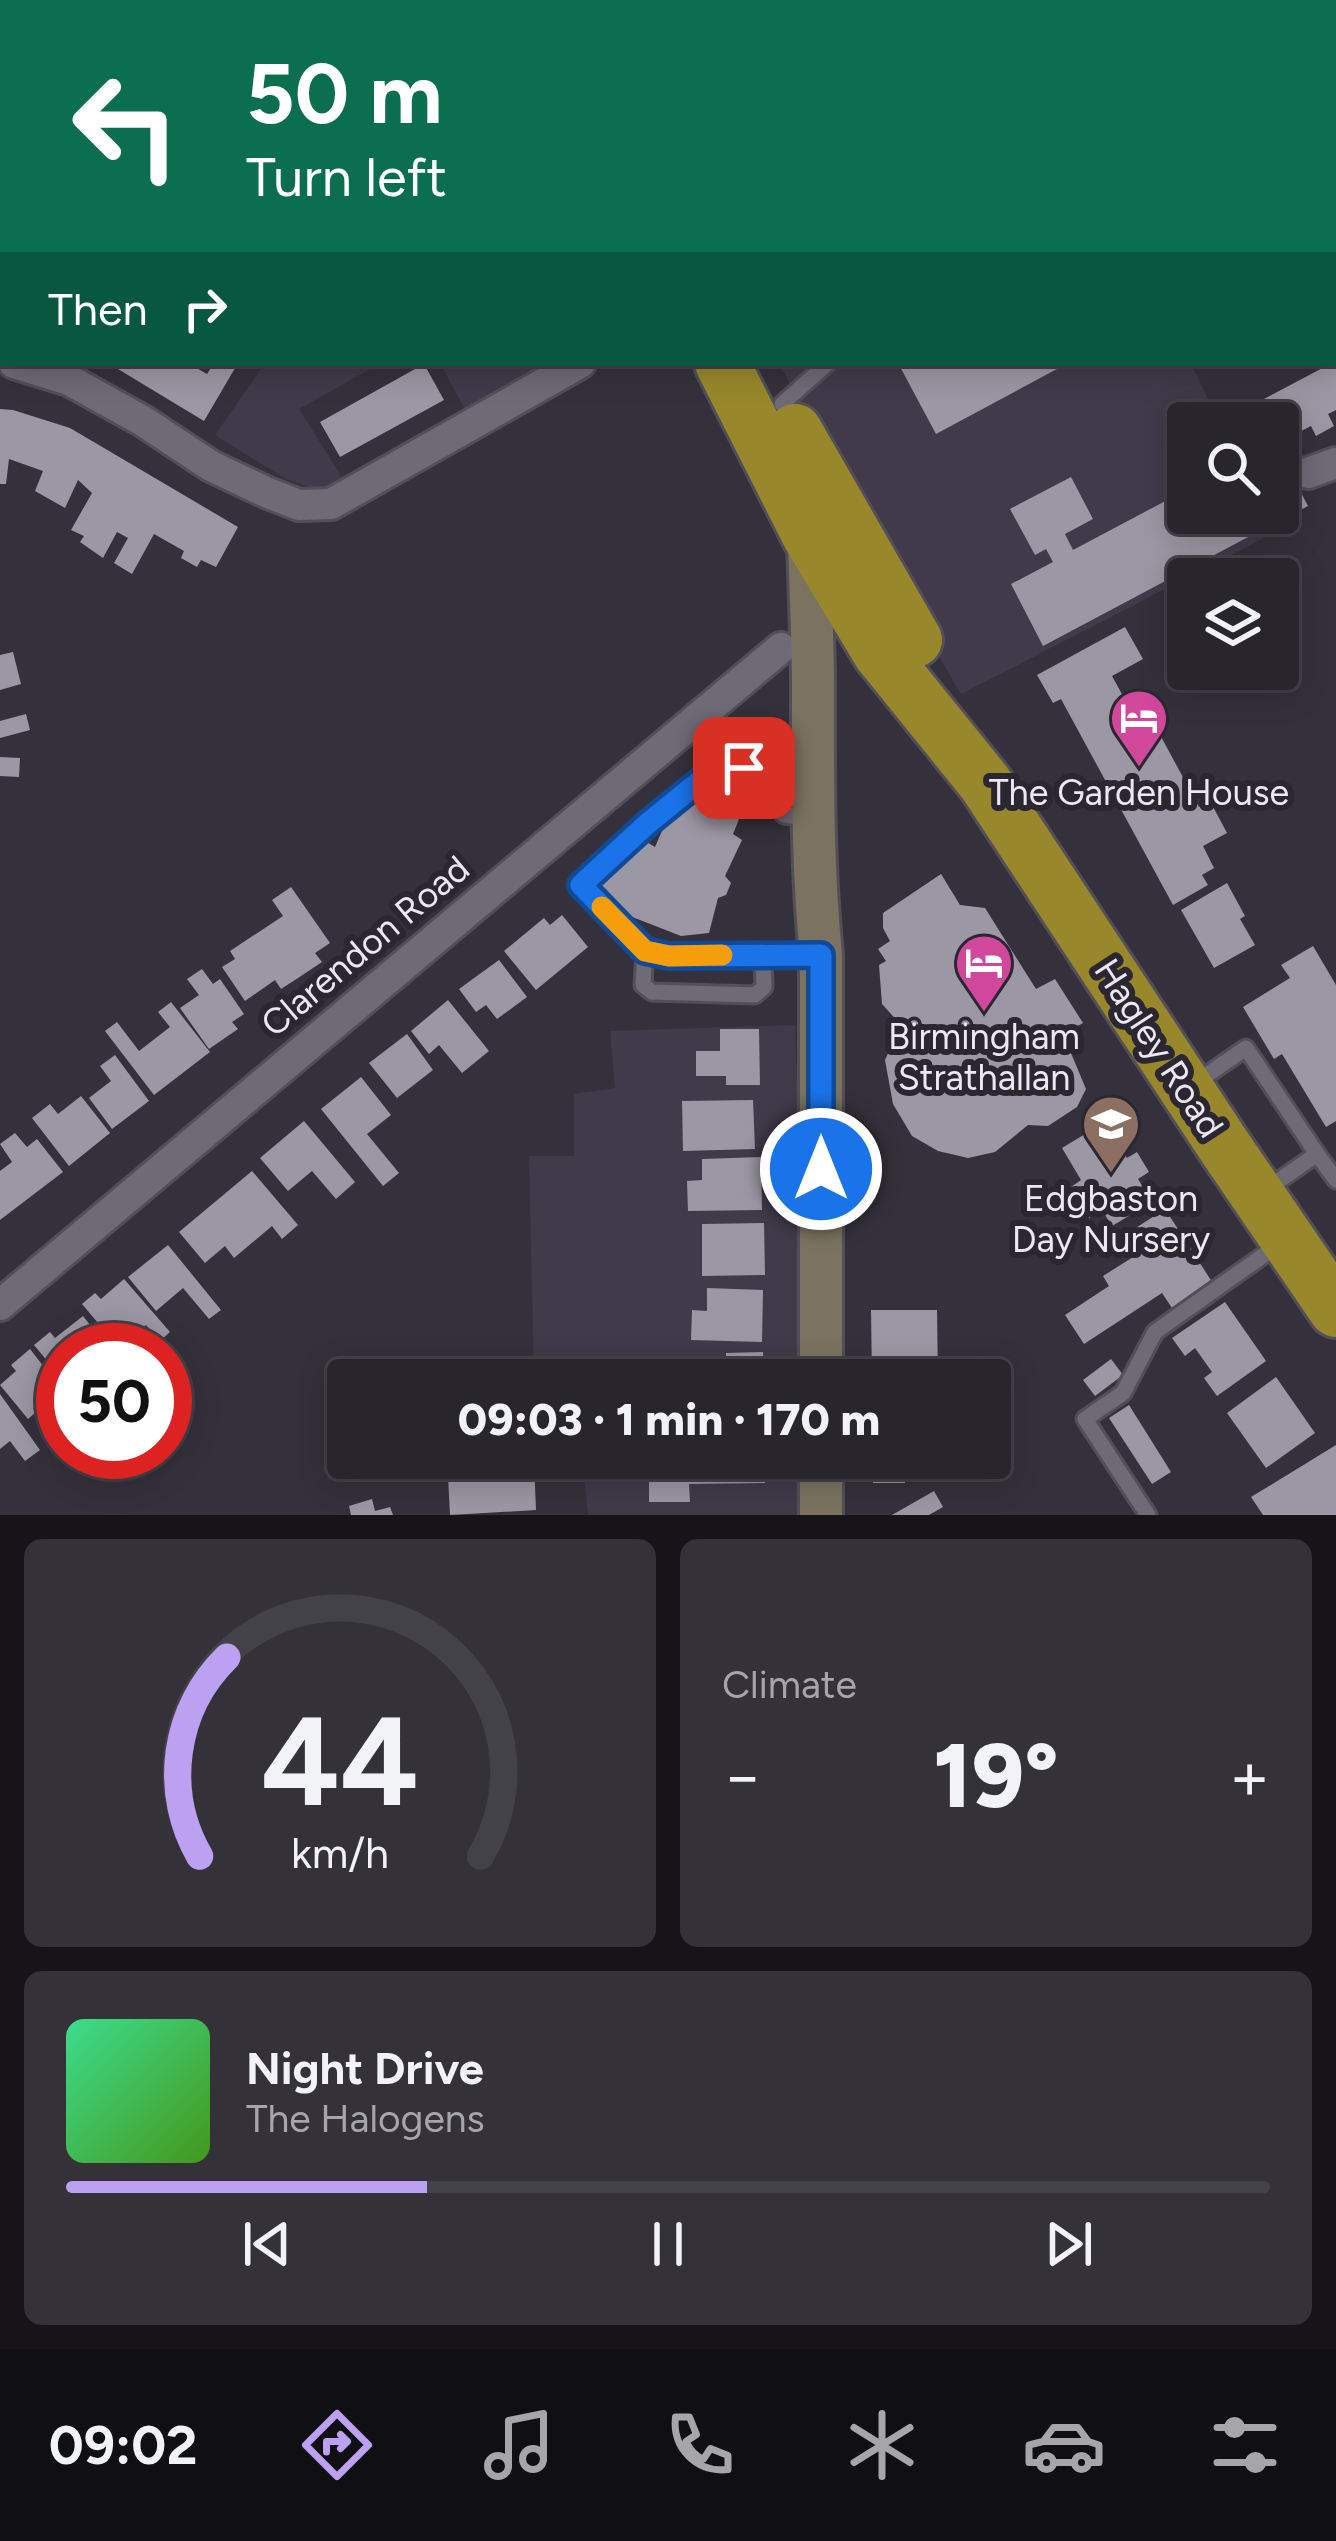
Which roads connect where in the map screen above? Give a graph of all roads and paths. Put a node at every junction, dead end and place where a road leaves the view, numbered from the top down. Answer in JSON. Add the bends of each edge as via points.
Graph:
{"nodes":[{"id":1,"x":24,"y":366,"type":"edge"},
{"id":2,"x":575,"y":366,"type":"edge"},
{"id":3,"x":724,"y":366,"type":"edge"},
{"id":4,"x":823,"y":366,"type":"edge"},
{"id":5,"x":777,"y":395,"type":"edge"},
{"id":6,"x":809,"y":535,"type":"junction"},
{"id":7,"x":781,"y":648,"type":"dead end"},
{"id":8,"x":985,"y":783,"type":"junction"},
{"id":9,"x":812,"y":818,"type":"junction"},
{"id":10,"x":645,"y":951,"type":"junction"},
{"id":11,"x":763,"y":955,"type":"junction"},
{"id":12,"x":821,"y":955,"type":"junction"},
{"id":13,"x":1186,"y":1089,"type":"junction"},
{"id":14,"x":1317,"y":1154,"type":"junction"},
{"id":15,"x":1336,"y":1180,"type":"edge"},
{"id":16,"x":1273,"y":1218,"type":"junction"},
{"id":17,"x":0,"y":1305,"type":"edge"},
{"id":18,"x":1335,"y":1307,"type":"edge"},
{"id":19,"x":821,"y":1359,"type":"edge"},
{"id":20,"x":821,"y":1479,"type":"edge"},
{"id":21,"x":821,"y":1515,"type":"edge"},
{"id":22,"x":1148,"y":1515,"type":"edge"}],
"edges":[{"from":1,"to":2,"type":"street","via":[[69,380],[211,466],[298,505],[332,504]]},
{"from":3,"to":6,"type":"highway","name":"Hagley Road"},
{"from":4,"to":5,"type":"lane"},
{"from":5,"to":6,"type":"main road"},
{"from":5,"to":8,"type":"highway","name":"Hagley Road","via":[[880,566]]},
{"from":6,"to":8,"type":"highway","name":"Hagley Road","via":[[880,653]]},
{"from":6,"to":9,"type":"main road"},
{"from":7,"to":17,"type":"street","name":"Clarendon Road"},
{"from":8,"to":13,"type":"highway","name":"Hagley Road"},
{"from":9,"to":10,"type":"lane","via":[[784,815],[744,768],[722,763],[581,885]]},
{"from":9,"to":12,"type":"main road"},
{"from":10,"to":11,"type":"lane"},
{"from":10,"to":11,"type":"lane","via":[[644,985],[652,992],[755,994],[764,987]]},
{"from":11,"to":12,"type":"lane"},
{"from":12,"to":19,"type":"main road"},
{"from":13,"to":14,"type":"lane","via":[[1246,1048]]},
{"from":13,"to":16,"type":"highway","name":"Hagley Road"},
{"from":14,"to":15,"type":"lane"},
{"from":14,"to":16,"type":"lane"},
{"from":16,"to":18,"type":"highway","name":"Hagley Road"},
{"from":16,"to":22,"type":"lane","via":[[1155,1332],[1123,1393],[1085,1419]]},
{"from":20,"to":21,"type":"main road"}]}
